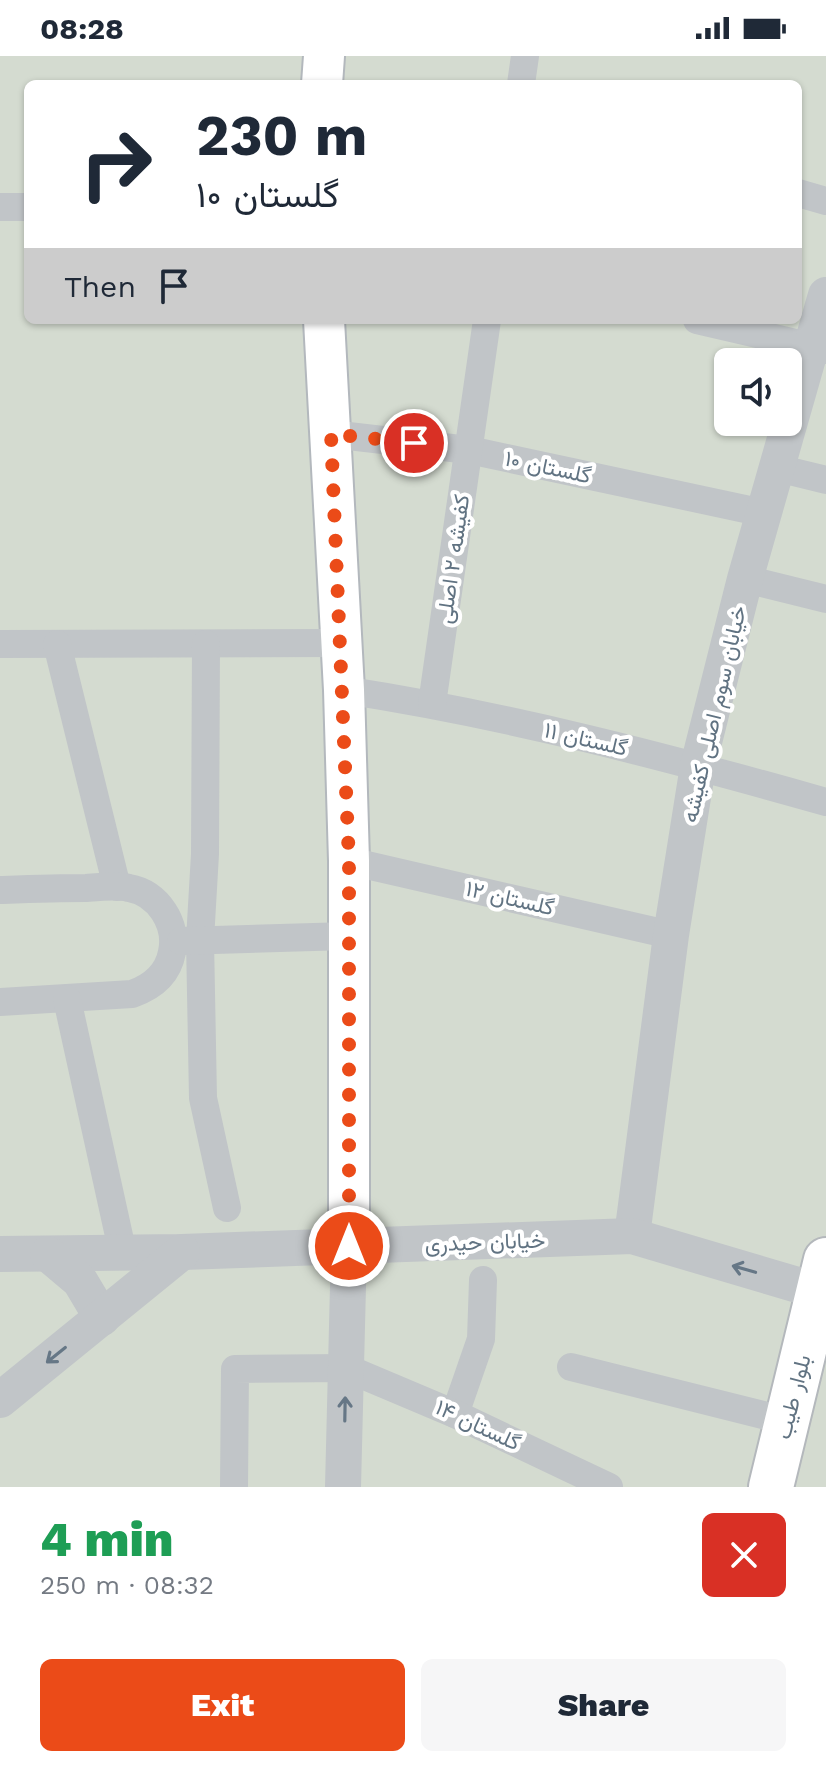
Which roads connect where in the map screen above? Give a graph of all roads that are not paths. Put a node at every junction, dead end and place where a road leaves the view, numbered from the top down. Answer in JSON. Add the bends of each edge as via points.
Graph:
{"nodes":[{"id":1,"x":525,"y":56,"type":"edge"},
{"id":2,"x":522,"y":80,"type":"edge"},
{"id":3,"x":802,"y":194,"type":"edge"},
{"id":4,"x":826,"y":201,"type":"edge"},
{"id":5,"x":0,"y":207,"type":"edge"},
{"id":6,"x":24,"y":207,"type":"edge"},
{"id":7,"x":826,"y":295,"type":"edge"},
{"id":8,"x":324,"y":324,"type":"edge"},
{"id":9,"x":486,"y":324,"type":"edge"},
{"id":10,"x":714,"y":324,"type":"edge"},
{"id":11,"x":818,"y":348,"type":"edge"},
{"id":12,"x":331,"y":434,"type":"junction"},
{"id":13,"x":469,"y":450,"type":"junction"},
{"id":14,"x":777,"y":468,"type":"junction"},
{"id":15,"x":826,"y":480,"type":"edge"},
{"id":16,"x":764,"y":513,"type":"junction"},
{"id":17,"x":745,"y":579,"type":"junction"},
{"id":18,"x":826,"y":599,"type":"edge"},
{"id":19,"x":341,"y":643,"type":"junction"},
{"id":20,"x":0,"y":644,"type":"edge"},
{"id":21,"x":57,"y":644,"type":"junction"},
{"id":22,"x":206,"y":644,"type":"junction"},
{"id":23,"x":344,"y":690,"type":"junction"},
{"id":24,"x":432,"y":704,"type":"junction"},
{"id":25,"x":698,"y":766,"type":"junction"},
{"id":26,"x":826,"y":802,"type":"edge"},
{"id":27,"x":349,"y":861,"type":"junction"},
{"id":28,"x":117,"y":887,"type":"junction"},
{"id":29,"x":0,"y":890,"type":"edge"},
{"id":30,"x":671,"y":935,"type":"junction"},
{"id":31,"x":348,"y":936,"type":"junction"},
{"id":32,"x":186,"y":941,"type":"junction"},
{"id":33,"x":67,"y":999,"type":"junction"},
{"id":34,"x":0,"y":1002,"type":"edge"},
{"id":35,"x":227,"y":1208,"type":"dead end"},
{"id":36,"x":632,"y":1236,"type":"junction"},
{"id":37,"x":349,"y":1246,"type":"junction"},
{"id":38,"x":182,"y":1252,"type":"junction"},
{"id":39,"x":0,"y":1254,"type":"edge"},
{"id":40,"x":48,"y":1254,"type":"junction"},
{"id":41,"x":123,"y":1254,"type":"junction"},
{"id":42,"x":822,"y":1275,"type":"edge"},
{"id":43,"x":483,"y":1280,"type":"dead end"},
{"id":44,"x":102,"y":1318,"type":"junction"},
{"id":45,"x":571,"y":1367,"type":"dead end"},
{"id":46,"x":346,"y":1368,"type":"junction"},
{"id":47,"x":0,"y":1400,"type":"edge"},
{"id":48,"x":455,"y":1414,"type":"junction"},
{"id":49,"x":787,"y":1421,"type":"junction"},
{"id":50,"x":234,"y":1487,"type":"edge"},
{"id":51,"x":343,"y":1487,"type":"edge"},
{"id":52,"x":609,"y":1487,"type":"edge"},
{"id":53,"x":771,"y":1487,"type":"edge"}],
"edges":[{"from":1,"to":2,"type":"street"},
{"from":3,"to":4,"type":"street"},
{"from":5,"to":6,"type":"street"},
{"from":7,"to":11,"type":"street","name":"خیابان سوم اصلی کفیشه"},
{"from":8,"to":12,"type":"main road"},
{"from":9,"to":13,"type":"street","name":"کفیشه ۲ اصلی"},
{"from":10,"to":11,"type":"street"},
{"from":11,"to":14,"type":"street","name":"خیابان سوم اصلی کفیشه"},
{"from":12,"to":13,"type":"street","name":"گلستان ۱۰"},
{"from":12,"to":19,"type":"main road"},
{"from":13,"to":16,"type":"street","name":"گلستان ۱۰"},
{"from":13,"to":24,"type":"street","name":"کفیشه ۲ اصلی"},
{"from":14,"to":15,"type":"street"},
{"from":14,"to":16,"type":"street","name":"خیابان سوم اصلی کفیشه"},
{"from":16,"to":17,"type":"street","name":"خیابان سوم اصلی کفیشه"},
{"from":17,"to":18,"type":"street"},
{"from":17,"to":25,"type":"street","name":"خیابان سوم اصلی کفیشه"},
{"from":19,"to":22,"type":"street"},
{"from":19,"to":23,"type":"main road"},
{"from":20,"to":21,"type":"street"},
{"from":21,"to":22,"type":"street"},
{"from":21,"to":28,"type":"street"},
{"from":22,"to":32,"type":"street","via":[[205,854]]},
{"from":23,"to":24,"type":"street","name":"گلستان ۱۱"},
{"from":23,"to":27,"type":"main road"},
{"from":24,"to":25,"type":"street","name":"گلستان ۱۱"},
{"from":25,"to":26,"type":"street","name":"گلستان ۱۱"},
{"from":25,"to":30,"type":"street","name":"خیابان سوم اصلی کفیشه"},
{"from":27,"to":30,"type":"street","name":"گلستان ۱۲"},
{"from":27,"to":31,"type":"main road"},
{"from":28,"to":29,"type":"street"},
{"from":28,"to":32,"type":"street","via":[[152,898]]},
{"from":30,"to":36,"type":"street","name":"خیابان سوم اصلی کفیشه"},
{"from":31,"to":32,"type":"street"},
{"from":31,"to":37,"type":"main road"},
{"from":32,"to":33,"type":"street","via":[[172,953],[162,975],[143,990]]},
{"from":32,"to":35,"type":"street","via":[[203,1098]]},
{"from":33,"to":34,"type":"street"},
{"from":33,"to":41,"type":"street"},
{"from":36,"to":37,"type":"street","name":"خیابان حیدری"},
{"from":42,"to":36,"type":"street","name":"خیابان حیدری","one_way":true},
{"from":37,"to":38,"type":"street","name":"خیابان حیدری"},
{"from":37,"to":46,"type":"street"},
{"from":38,"to":41,"type":"street","name":"خیابان حیدری"},
{"from":38,"to":44,"type":"street"},
{"from":39,"to":40,"type":"street","name":"خیابان حیدری"},
{"from":40,"to":41,"type":"street","name":"خیابان حیدری"},
{"from":40,"to":44,"type":"street","via":[[80,1281]]},
{"from":42,"to":49,"type":"main road","name":"بلوار طیب"},
{"from":43,"to":48,"type":"street","via":[[481,1339]]},
{"from":44,"to":47,"type":"street","one_way":true},
{"from":45,"to":49,"type":"street"},
{"from":46,"to":48,"type":"street","name":"گلستان ۱۴"},
{"from":46,"to":50,"type":"street","via":[[235,1369]]},
{"from":51,"to":46,"type":"street","one_way":true},
{"from":48,"to":52,"type":"street","name":"گلستان ۱۴"},
{"from":49,"to":53,"type":"main road","name":"بلوار طیب"}]}
